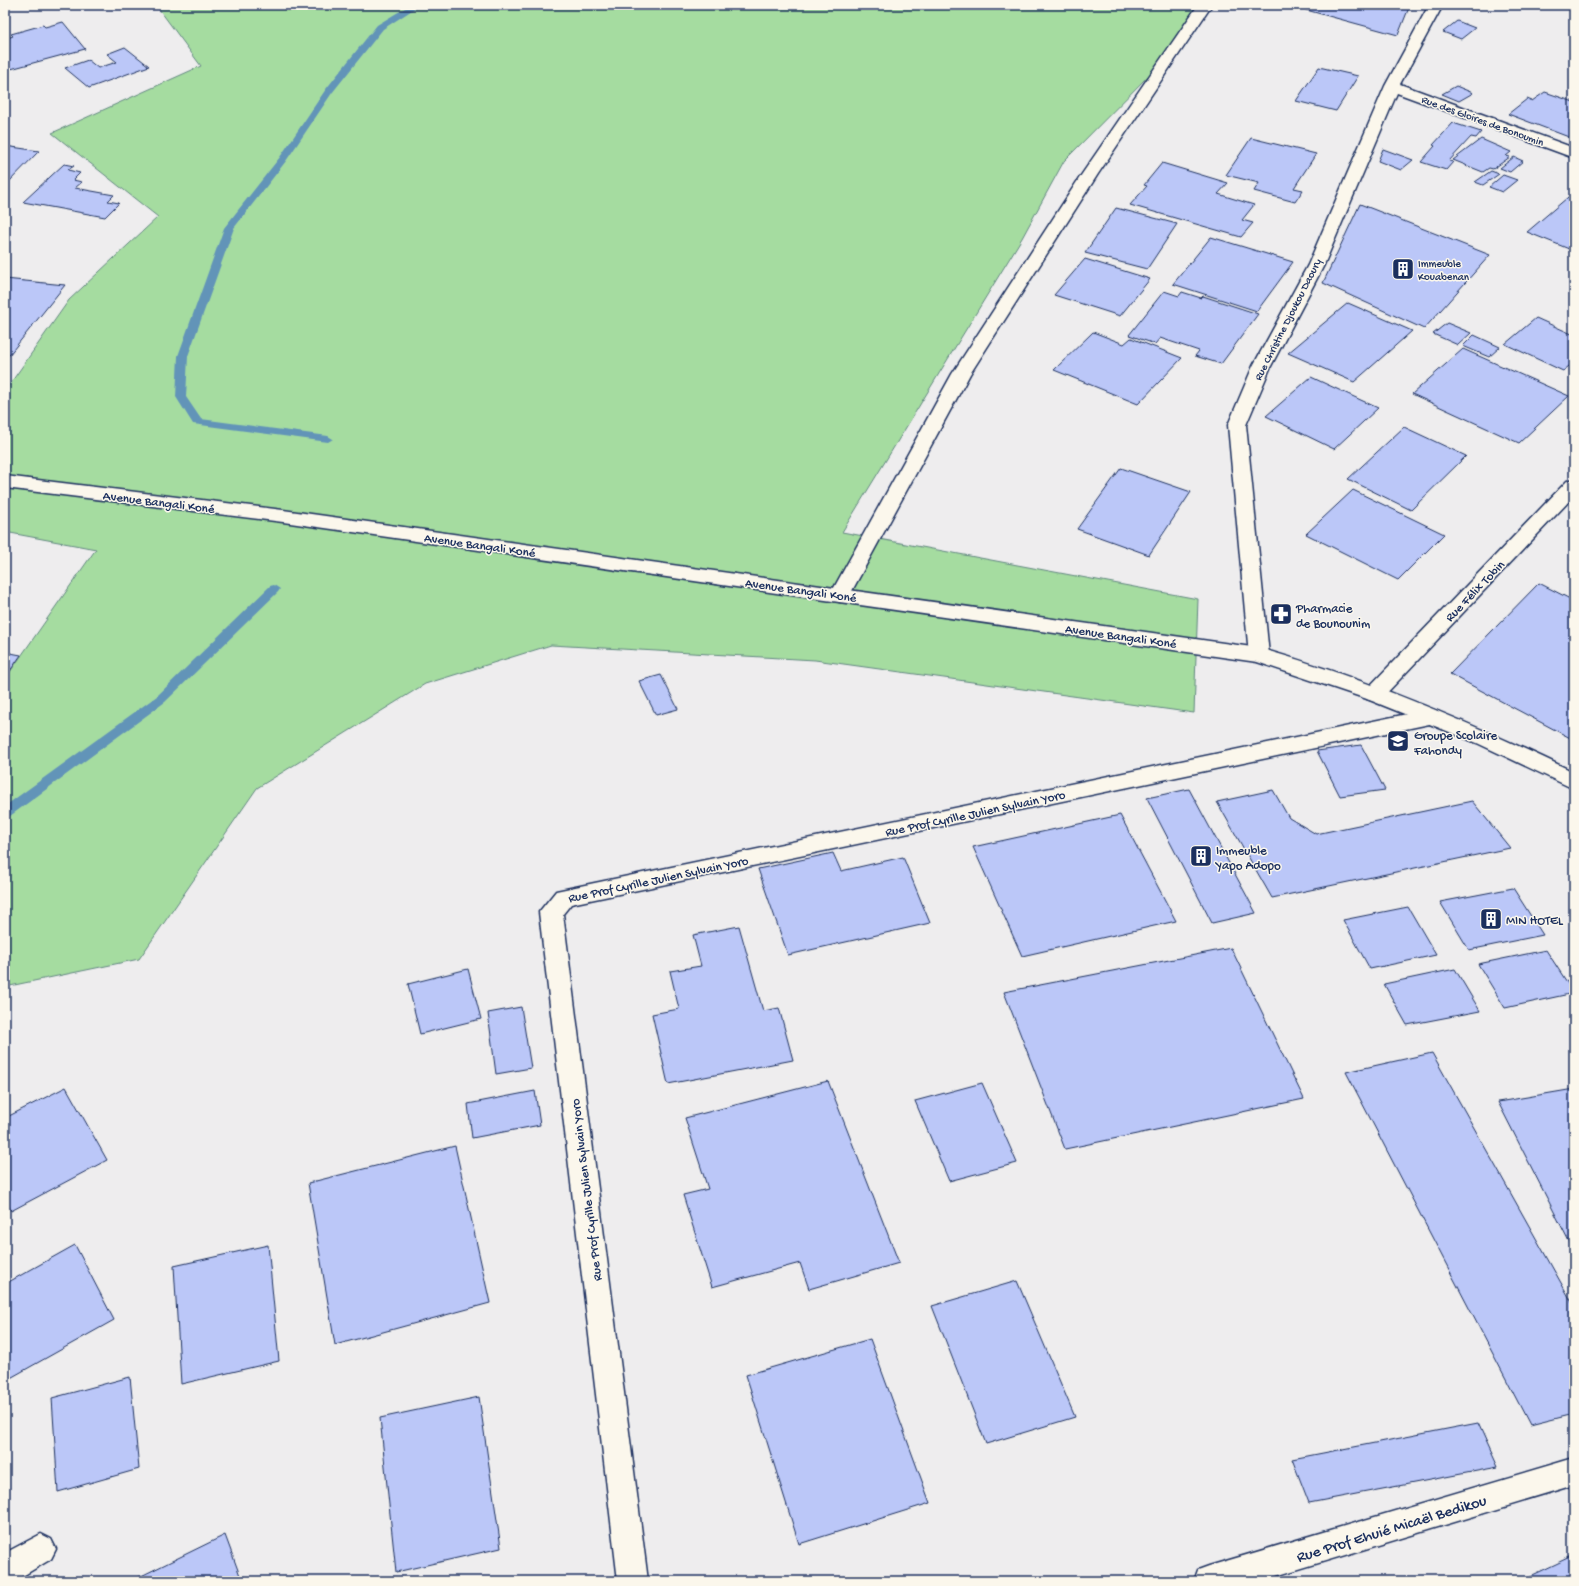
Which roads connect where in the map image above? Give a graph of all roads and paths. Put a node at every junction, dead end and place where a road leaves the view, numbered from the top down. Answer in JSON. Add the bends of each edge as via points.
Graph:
{"nodes":[{"id":1,"x":1205,"y":5,"type":"edge"},
{"id":2,"x":1436,"y":5,"type":"edge"},
{"id":3,"x":1392,"y":86,"type":"junction"},
{"id":4,"x":1574,"y":153,"type":"edge"},
{"id":5,"x":5,"y":482,"type":"edge"},
{"id":6,"x":1574,"y":485,"type":"edge"},
{"id":7,"x":840,"y":594,"type":"junction"},
{"id":8,"x":1259,"y":655,"type":"junction"},
{"id":9,"x":1374,"y":694,"type":"junction"},
{"id":10,"x":1431,"y":717,"type":"junction"},
{"id":11,"x":1574,"y":782,"type":"edge"},
{"id":12,"x":1574,"y":1472,"type":"edge"},
{"id":13,"x":41,"y":1549,"type":"dead end"},
{"id":14,"x":5,"y":1569,"type":"edge"},
{"id":15,"x":633,"y":1581,"type":"edge"},
{"id":16,"x":1209,"y":1581,"type":"edge"}],
"edges":[{"from":1,"to":7,"type":"street","via":[[1090,174],[960,374]]},
{"from":2,"to":3,"type":"street","name":"Rue Christine Djoukou Daoury"},
{"from":3,"to":4,"type":"street","name":"Rue des Gloires de Bonoumin"},
{"from":3,"to":8,"type":"street","name":"Rue Christine Djoukou Daoury","via":[[1316,265],[1262,366],[1237,425]]},
{"from":5,"to":7,"type":"street","name":"Avenue Bangali Koné","via":[[283,516]]},
{"from":6,"to":9,"type":"street","name":"Rue Félix Tobin"},
{"from":7,"to":8,"type":"street","name":"Avenue Bangali Koné"},
{"from":8,"to":9,"type":"street","name":"Avenue Bangali Koné"},
{"from":9,"to":10,"type":"street","name":"Avenue Bangali Koné"},
{"from":10,"to":11,"type":"street","name":"Avenue Bangali Koné","via":[[1485,738]]},
{"from":10,"to":15,"type":"street","name":"Rue Prof Cyrille Julien Sylvain Yoro","via":[[564,897],[551,912]]},
{"from":12,"to":16,"type":"street","name":"Rue Prof Ehuié Micaël Bedikou"},
{"from":13,"to":14,"type":"street"}]}
